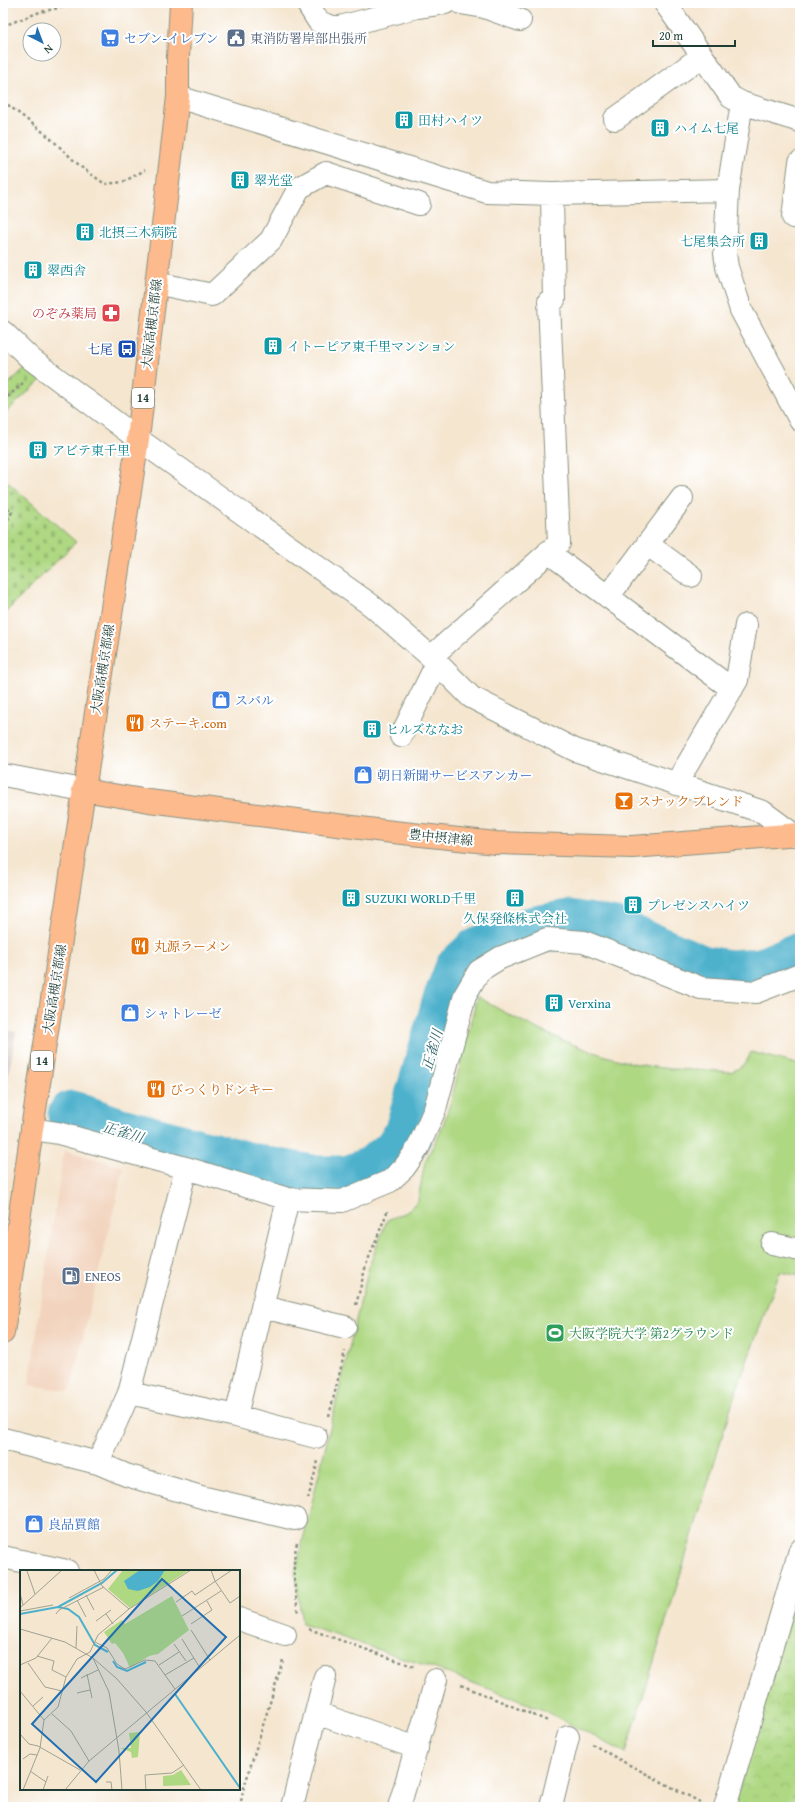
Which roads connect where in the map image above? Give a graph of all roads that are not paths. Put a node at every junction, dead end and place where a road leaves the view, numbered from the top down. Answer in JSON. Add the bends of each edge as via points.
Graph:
{"nodes":[{"id":1,"x":181,"y":3,"type":"edge"},
{"id":2,"x":307,"y":3,"type":"edge"},
{"id":3,"x":445,"y":3,"type":"edge"},
{"id":4,"x":461,"y":3,"type":"edge"},
{"id":5,"x":666,"y":3,"type":"edge"},
{"id":6,"x":520,"y":20,"type":"dead end"},
{"id":7,"x":702,"y":56,"type":"junction"},
{"id":8,"x":178,"y":97,"type":"junction"},
{"id":9,"x":742,"y":103,"type":"junction"},
{"id":10,"x":616,"y":119,"type":"dead end"},
{"id":11,"x":800,"y":121,"type":"edge"},
{"id":12,"x":800,"y":162,"type":"edge"},
{"id":13,"x":728,"y":190,"type":"junction"},
{"id":14,"x":552,"y":194,"type":"junction"},
{"id":15,"x":419,"y":204,"type":"dead end"},
{"id":16,"x":793,"y":217,"type":"dead end"},
{"id":17,"x":156,"y":283,"type":"junction"},
{"id":18,"x":3,"y":332,"type":"edge"},
{"id":19,"x":799,"y":414,"type":"edge"},
{"id":20,"x":138,"y":439,"type":"junction"},
{"id":21,"x":682,"y":498,"type":"dead end"},
{"id":22,"x":648,"y":544,"type":"junction"},
{"id":23,"x":548,"y":552,"type":"junction"},
{"id":24,"x":691,"y":576,"type":"dead end"},
{"id":25,"x":608,"y":597,"type":"junction"},
{"id":26,"x":746,"y":625,"type":"dead end"},
{"id":27,"x":434,"y":660,"type":"junction"},
{"id":28,"x":732,"y":689,"type":"junction"},
{"id":29,"x":401,"y":736,"type":"dead end"},
{"id":30,"x":3,"y":775,"type":"edge"},
{"id":31,"x":676,"y":784,"type":"junction"},
{"id":32,"x":83,"y":790,"type":"junction"},
{"id":33,"x":797,"y":834,"type":"edge"},
{"id":34,"x":800,"y":975,"type":"edge"},
{"id":35,"x":32,"y":1129,"type":"junction"},
{"id":36,"x":186,"y":1168,"type":"junction"},
{"id":37,"x":288,"y":1199,"type":"junction"},
{"id":38,"x":772,"y":1244,"type":"dead end"},
{"id":39,"x":800,"y":1250,"type":"edge"},
{"id":40,"x":263,"y":1307,"type":"junction"},
{"id":41,"x":350,"y":1319,"type":"road end"},
{"id":42,"x":3,"y":1333,"type":"edge"},
{"id":43,"x":129,"y":1393,"type":"junction"},
{"id":44,"x":236,"y":1416,"type":"junction"},
{"id":45,"x":322,"y":1428,"type":"road end"},
{"id":46,"x":3,"y":1440,"type":"edge"},
{"id":47,"x":98,"y":1463,"type":"junction"},
{"id":48,"x":300,"y":1520,"type":"road end"},
{"id":49,"x":800,"y":1550,"type":"edge"},
{"id":50,"x":3,"y":1557,"type":"edge"},
{"id":51,"x":62,"y":1570,"type":"edge"},
{"id":52,"x":240,"y":1619,"type":"edge"},
{"id":53,"x":292,"y":1630,"type":"road end"},
{"id":54,"x":429,"y":1675,"type":"road end"},
{"id":55,"x":325,"y":1677,"type":"dead end"},
{"id":56,"x":316,"y":1713,"type":"junction"},
{"id":57,"x":568,"y":1737,"type":"dead end"},
{"id":58,"x":416,"y":1748,"type":"junction"},
{"id":59,"x":292,"y":1807,"type":"edge"},
{"id":60,"x":400,"y":1807,"type":"edge"},
{"id":61,"x":551,"y":1807,"type":"edge"},
{"id":62,"x":725,"y":1807,"type":"edge"}],
"edges":[{"from":1,"to":8,"type":"main road","name":"大阪高槻京都線","number":"14"},
{"from":2,"to":3,"type":"street","via":[[319,22],[336,28],[417,7]]},
{"from":4,"to":6,"type":"street","via":[[484,7]]},
{"from":5,"to":7,"type":"street"},
{"from":7,"to":9,"type":"street","via":[[731,97]]},
{"from":7,"to":10,"type":"street"},
{"from":8,"to":14,"type":"street","via":[[487,192]]},
{"from":8,"to":17,"type":"main road","name":"大阪高槻京都線","number":"14"},
{"from":9,"to":11,"type":"street"},
{"from":9,"to":13,"type":"street"},
{"from":12,"to":16,"type":"street"},
{"from":13,"to":14,"type":"street"},
{"from":13,"to":19,"type":"street","via":[[725,252],[731,282],[748,324]]},
{"from":14,"to":23,"type":"street","via":[[554,300],[549,300],[559,543]]},
{"from":15,"to":17,"type":"street","via":[[326,173],[299,188],[271,240],[212,295]]},
{"from":17,"to":20,"type":"main road","name":"大阪高槻京都線","number":"14"},
{"from":18,"to":20,"type":"street","via":[[31,359]]},
{"from":20,"to":27,"type":"street","via":[[371,605]]},
{"from":20,"to":32,"type":"main road","name":"大阪高槻京都線","number":"14"},
{"from":21,"to":22,"type":"street"},
{"from":22,"to":24,"type":"street"},
{"from":22,"to":25,"type":"street"},
{"from":23,"to":25,"type":"street"},
{"from":23,"to":27,"type":"street"},
{"from":25,"to":28,"type":"street"},
{"from":26,"to":28,"type":"street","via":[[737,680]]},
{"from":27,"to":29,"type":"street"},
{"from":27,"to":31,"type":"street","via":[[470,697],[575,750]]},
{"from":28,"to":31,"type":"street"},
{"from":30,"to":32,"type":"street"},
{"from":31,"to":33,"type":"street","via":[[763,812]]},
{"from":32,"to":33,"type":"main road","name":"豊中摂津線","via":[[149,801],[496,843],[632,847]]},
{"from":32,"to":35,"type":"main road","name":"大阪高槻京都線","number":"14"},
{"from":34,"to":37,"type":"street","via":[[756,992],[701,988],[584,942],[547,939],[500,958],[480,971],[465,995],[435,1109],[418,1148],[404,1168],[390,1181],[342,1201]]},
{"from":35,"to":36,"type":"street","via":[[58,1133]]},
{"from":35,"to":42,"type":"main road","name":"大阪高槻京都線","number":"14"},
{"from":36,"to":37,"type":"street"},
{"from":36,"to":43,"type":"street"},
{"from":37,"to":40,"type":"street"},
{"from":38,"to":39,"type":"street"},
{"from":40,"to":41,"type":"street"},
{"from":40,"to":44,"type":"street"},
{"from":43,"to":44,"type":"street"},
{"from":43,"to":47,"type":"street"},
{"from":44,"to":45,"type":"street"},
{"from":46,"to":47,"type":"street"},
{"from":47,"to":48,"type":"street","via":[[126,1475],[205,1498]]},
{"from":49,"to":62,"type":"street"},
{"from":50,"to":51,"type":"street"},
{"from":52,"to":53,"type":"street"},
{"from":54,"to":58,"type":"street"},
{"from":55,"to":56,"type":"street"},
{"from":56,"to":58,"type":"street"},
{"from":56,"to":59,"type":"street"},
{"from":57,"to":61,"type":"street"},
{"from":58,"to":60,"type":"street"}]}
